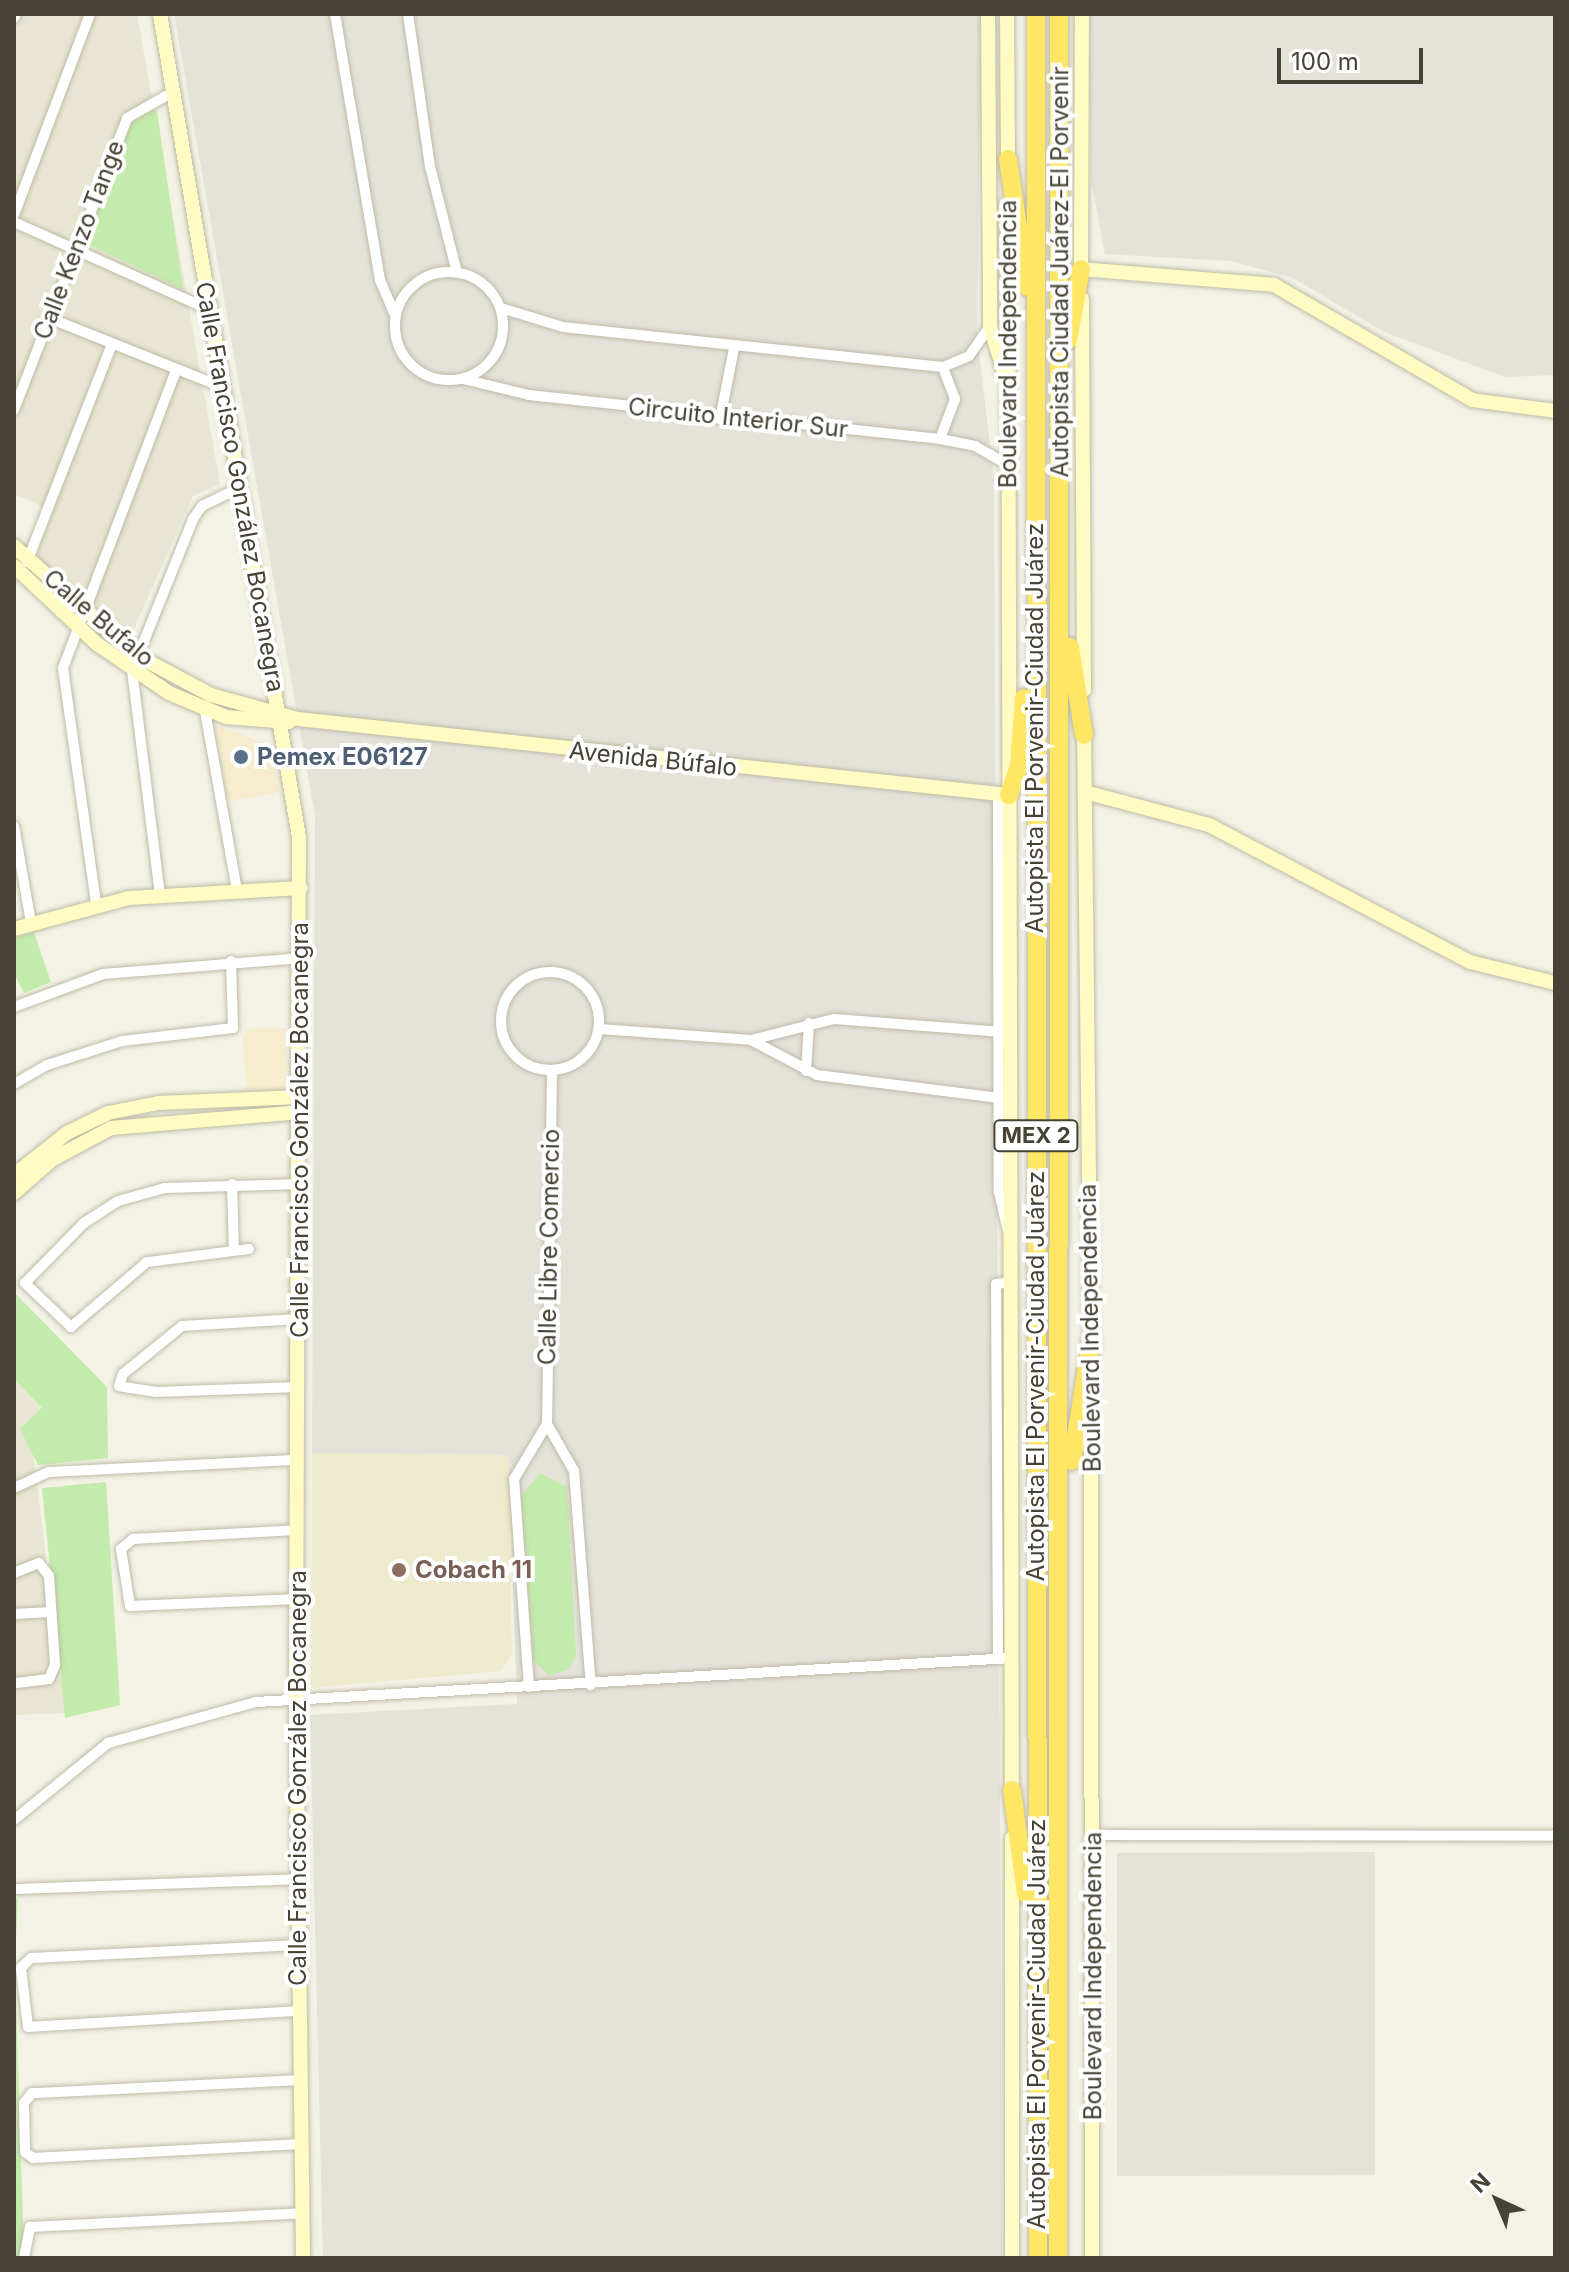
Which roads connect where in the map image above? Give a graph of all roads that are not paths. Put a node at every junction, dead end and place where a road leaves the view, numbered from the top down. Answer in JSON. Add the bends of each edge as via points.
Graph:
{"nodes":[{"id":1,"x":90,"y":14,"type":"edge"},
{"id":2,"x":160,"y":14,"type":"edge"},
{"id":3,"x":335,"y":14,"type":"edge"},
{"id":4,"x":408,"y":14,"type":"edge"},
{"id":5,"x":990,"y":14,"type":"edge"},
{"id":6,"x":1007,"y":14,"type":"edge"},
{"id":7,"x":1036,"y":14,"type":"edge"},
{"id":8,"x":1059,"y":14,"type":"edge"},
{"id":9,"x":1082,"y":14,"type":"edge"},
{"id":10,"x":171,"y":93,"type":"junction"},
{"id":11,"x":1008,"y":159,"type":"junction"},
{"id":12,"x":14,"y":215,"type":"edge"},
{"id":13,"x":14,"y":222,"type":"edge"},
{"id":14,"x":72,"y":253,"type":"junction"},
{"id":15,"x":1081,"y":269,"type":"junction"},
{"id":16,"x":457,"y":273,"type":"junction"},
{"id":17,"x":501,"y":308,"type":"junction"},
{"id":18,"x":208,"y":309,"type":"junction"},
{"id":19,"x":395,"y":316,"type":"junction"},
{"id":20,"x":49,"y":318,"type":"junction"},
{"id":21,"x":1037,"y":320,"type":"junction"},
{"id":22,"x":990,"y":326,"type":"junction"},
{"id":23,"x":112,"y":344,"type":"junction"},
{"id":24,"x":734,"y":348,"type":"junction"},
{"id":25,"x":943,"y":367,"type":"junction"},
{"id":26,"x":176,"y":370,"type":"junction"},
{"id":27,"x":463,"y":379,"type":"junction"},
{"id":28,"x":1009,"y":385,"type":"junction"},
{"id":29,"x":1060,"y":386,"type":"junction"},
{"id":30,"x":222,"y":387,"type":"junction"},
{"id":31,"x":14,"y":410,"type":"edge"},
{"id":32,"x":1555,"y":411,"type":"edge"},
{"id":33,"x":720,"y":419,"type":"junction"},
{"id":34,"x":940,"y":439,"type":"junction"},
{"id":35,"x":1010,"y":466,"type":"junction"},
{"id":36,"x":241,"y":487,"type":"junction"},
{"id":37,"x":14,"y":546,"type":"edge"},
{"id":38,"x":21,"y":566,"type":"edge"},
{"id":39,"x":1061,"y":586,"type":"junction"},
{"id":40,"x":83,"y":607,"type":"junction"},
{"id":41,"x":1032,"y":612,"type":"junction"},
{"id":42,"x":77,"y":624,"type":"junction"},
{"id":43,"x":136,"y":655,"type":"junction"},
{"id":44,"x":132,"y":671,"type":"junction"},
{"id":45,"x":279,"y":709,"type":"junction"},
{"id":46,"x":205,"y":711,"type":"junction"},
{"id":47,"x":298,"y":719,"type":"junction"},
{"id":48,"x":281,"y":726,"type":"junction"},
{"id":49,"x":1084,"y":735,"type":"junction"},
{"id":50,"x":1085,"y":792,"type":"junction"},
{"id":51,"x":1003,"y":795,"type":"junction"},
{"id":52,"x":14,"y":826,"type":"edge"},
{"id":53,"x":301,"y":888,"type":"junction"},
{"id":54,"x":237,"y":891,"type":"junction"},
{"id":55,"x":160,"y":895,"type":"junction"},
{"id":56,"x":96,"y":903,"type":"junction"},
{"id":57,"x":31,"y":922,"type":"junction"},
{"id":58,"x":14,"y":929,"type":"edge"},
{"id":59,"x":302,"y":958,"type":"junction"},
{"id":60,"x":231,"y":961,"type":"junction"},
{"id":61,"x":1555,"y":983,"type":"edge"},
{"id":62,"x":14,"y":1007,"type":"edge"},
{"id":63,"x":809,"y":1023,"type":"junction"},
{"id":64,"x":599,"y":1029,"type":"junction"},
{"id":65,"x":1005,"y":1032,"type":"junction"},
{"id":66,"x":751,"y":1040,"type":"junction"},
{"id":67,"x":552,"y":1071,"type":"junction"},
{"id":68,"x":806,"y":1071,"type":"junction"},
{"id":69,"x":1005,"y":1072,"type":"junction"},
{"id":70,"x":14,"y":1084,"type":"edge"},
{"id":71,"x":998,"y":1098,"type":"junction"},
{"id":72,"x":301,"y":1105,"type":"junction"},
{"id":73,"x":109,"y":1121,"type":"junction"},
{"id":74,"x":14,"y":1175,"type":"edge"},
{"id":75,"x":232,"y":1184,"type":"junction"},
{"id":76,"x":300,"y":1184,"type":"junction"},
{"id":77,"x":14,"y":1193,"type":"edge"},
{"id":78,"x":1012,"y":1243,"type":"junction"},
{"id":79,"x":249,"y":1249,"type":"dead end"},
{"id":80,"x":234,"y":1250,"type":"junction"},
{"id":81,"x":1012,"y":1282,"type":"junction"},
{"id":82,"x":299,"y":1319,"type":"junction"},
{"id":83,"x":1091,"y":1342,"type":"junction"},
{"id":84,"x":298,"y":1387,"type":"junction"},
{"id":85,"x":547,"y":1424,"type":"junction"},
{"id":86,"x":298,"y":1460,"type":"junction"},
{"id":87,"x":14,"y":1488,"type":"edge"},
{"id":88,"x":1006,"y":1507,"type":"junction"},
{"id":89,"x":1063,"y":1520,"type":"junction"},
{"id":90,"x":297,"y":1530,"type":"junction"},
{"id":91,"x":14,"y":1573,"type":"edge"},
{"id":92,"x":297,"y":1599,"type":"junction"},
{"id":93,"x":51,"y":1612,"type":"junction"},
{"id":94,"x":14,"y":1614,"type":"edge"},
{"id":95,"x":1005,"y":1659,"type":"junction"},
{"id":96,"x":14,"y":1683,"type":"edge"},
{"id":97,"x":591,"y":1685,"type":"junction"},
{"id":98,"x":529,"y":1687,"type":"junction"},
{"id":99,"x":296,"y":1699,"type":"junction"},
{"id":100,"x":1012,"y":1790,"type":"junction"},
{"id":101,"x":14,"y":1820,"type":"edge"},
{"id":102,"x":1093,"y":1835,"type":"junction"},
{"id":103,"x":1555,"y":1836,"type":"edge"},
{"id":104,"x":298,"y":1879,"type":"junction"},
{"id":105,"x":14,"y":1889,"type":"edge"},
{"id":106,"x":298,"y":1945,"type":"junction"},
{"id":107,"x":1036,"y":1966,"type":"junction"},
{"id":108,"x":299,"y":2011,"type":"junction"},
{"id":109,"x":301,"y":2080,"type":"junction"},
{"id":110,"x":301,"y":2144,"type":"junction"},
{"id":111,"x":303,"y":2213,"type":"junction"},
{"id":112,"x":24,"y":2258,"type":"edge"},
{"id":113,"x":303,"y":2258,"type":"edge"},
{"id":114,"x":1012,"y":2258,"type":"edge"},
{"id":115,"x":1038,"y":2258,"type":"edge"},
{"id":116,"x":1058,"y":2258,"type":"edge"},
{"id":117,"x":1092,"y":2258,"type":"edge"}],
"edges":[{"from":1,"to":12,"type":"street"},
{"from":2,"to":10,"type":"main road","name":"Calle Francisco González Bocanegra"},
{"from":3,"to":19,"type":"street","via":[[377,265]]},
{"from":4,"to":16,"type":"street","via":[[430,166]]},
{"from":5,"to":22,"type":"main road"},
{"from":6,"to":11,"type":"main road","name":"Boulevard Independencia"},
{"from":7,"to":21,"type":"highway","name":"Autopista El Porvenir-Ciudad Juárez","number":"MEX 2"},
{"from":8,"to":29,"type":"highway","name":"Autopista Ciudad Juárez-El Porvenir","number":"MEX 2"},
{"from":9,"to":15,"type":"main road","name":"Boulevard Independencia"},
{"from":10,"to":14,"type":"street","name":"Calle Kenzo Tange","via":[[127,118]]},
{"from":10,"to":18,"type":"main road","name":"Calle Francisco González Bocanegra"},
{"from":11,"to":21,"type":"highway"},
{"from":11,"to":28,"type":"main road","name":"Boulevard Independencia"},
{"from":13,"to":14,"type":"street"},
{"from":14,"to":18,"type":"street"},
{"from":14,"to":20,"type":"street","name":"Calle Kenzo Tange"},
{"from":15,"to":29,"type":"highway"},
{"from":15,"to":32,"type":"main road","via":[[1274,285],[1472,400]]},
{"from":15,"to":49,"type":"main road","name":"Boulevard Independencia"},
{"from":16,"to":17,"type":"street","via":[[484,285]]},
{"from":16,"to":19,"type":"street","via":[[415,286]]},
{"from":17,"to":24,"type":"street","via":[[563,327]]},
{"from":17,"to":27,"type":"street","via":[[497,352]]},
{"from":18,"to":30,"type":"main road","name":"Calle Francisco González Bocanegra"},
{"from":19,"to":27,"type":"street","via":[[396,339],[417,369]]},
{"from":20,"to":23,"type":"street"},
{"from":20,"to":31,"type":"street","name":"Calle Kenzo Tange"},
{"from":21,"to":41,"type":"highway","name":"Autopista El Porvenir-Ciudad Juárez","number":"MEX 2"},
{"from":22,"to":25,"type":"street","via":[[969,356]]},
{"from":22,"to":28,"type":"main road"},
{"from":23,"to":26,"type":"street"},
{"from":23,"to":38,"type":"street"},
{"from":24,"to":25,"type":"street"},
{"from":24,"to":33,"type":"street"},
{"from":25,"to":34,"type":"street","via":[[955,399]]},
{"from":26,"to":30,"type":"street"},
{"from":26,"to":40,"type":"street"},
{"from":27,"to":33,"type":"street","name":"Circuito Interior Sur","via":[[490,389]]},
{"from":28,"to":35,"type":"main road","name":"Boulevard Independencia"},
{"from":29,"to":39,"type":"highway","name":"Autopista Ciudad Juárez-El Porvenir","number":"MEX 2"},
{"from":30,"to":36,"type":"main road","name":"Calle Francisco González Bocanegra"},
{"from":33,"to":34,"type":"street","name":"Circuito Interior Sur"},
{"from":34,"to":35,"type":"street","name":"Circuito Interior Sur","via":[[975,446]]},
{"from":35,"to":51,"type":"main road","name":"Boulevard Independencia"},
{"from":36,"to":43,"type":"street","via":[[202,506],[193,519]]},
{"from":36,"to":45,"type":"main road","name":"Calle Francisco González Bocanegra"},
{"from":37,"to":38,"type":"main road","name":"Calle Bufalo"},
{"from":38,"to":40,"type":"main road","name":"Calle Bufalo"},
{"from":38,"to":42,"type":"main road","name":"Calle Bufalo"},
{"from":39,"to":49,"type":"highway"},
{"from":39,"to":89,"type":"highway","name":"Autopista Ciudad Juárez-El Porvenir","number":"MEX 2"},
{"from":40,"to":42,"type":"street"},
{"from":40,"to":43,"type":"main road","name":"Calle Bufalo"},
{"from":41,"to":51,"type":"highway","via":[[1019,766]]},
{"from":41,"to":107,"type":"highway","name":"Autopista El Porvenir-Ciudad Juárez","number":"MEX 2"},
{"from":42,"to":44,"type":"main road","name":"Calle Bufalo"},
{"from":42,"to":56,"type":"street","via":[[63,688]]},
{"from":43,"to":44,"type":"street"},
{"from":43,"to":45,"type":"main road","name":"Calle Bufalo","via":[[211,695]]},
{"from":44,"to":46,"type":"main road","name":"Calle Bufalo"},
{"from":44,"to":55,"type":"street"},
{"from":45,"to":47,"type":"main road","name":"Avenida Búfalo"},
{"from":45,"to":48,"type":"main road","name":"Calle Francisco González Bocanegra"},
{"from":46,"to":48,"type":"main road","name":"Calle Bufalo"},
{"from":46,"to":54,"type":"street"},
{"from":47,"to":48,"type":"main road","name":"Avenida Búfalo"},
{"from":47,"to":51,"type":"main road","name":"Avenida Búfalo"},
{"from":48,"to":53,"type":"main road","name":"Calle Francisco González Bocanegra"},
{"from":49,"to":50,"type":"main road","name":"Boulevard Independencia"},
{"from":50,"to":61,"type":"main road","via":[[1209,825],[1470,962]]},
{"from":50,"to":83,"type":"main road","name":"Boulevard Independencia"},
{"from":51,"to":65,"type":"main road","name":"Boulevard Independencia"},
{"from":52,"to":57,"type":"street"},
{"from":53,"to":54,"type":"main road"},
{"from":53,"to":59,"type":"main road","name":"Calle Francisco González Bocanegra"},
{"from":54,"to":55,"type":"main road"},
{"from":55,"to":56,"type":"main road"},
{"from":56,"to":57,"type":"main road"},
{"from":57,"to":58,"type":"main road"},
{"from":59,"to":60,"type":"street"},
{"from":59,"to":72,"type":"main road","name":"Calle Francisco González Bocanegra"},
{"from":60,"to":62,"type":"street","via":[[103,974]]},
{"from":60,"to":70,"type":"street","via":[[233,1028],[122,1041],[79,1052]]},
{"from":63,"to":65,"type":"street"},
{"from":63,"to":66,"type":"street"},
{"from":63,"to":68,"type":"street"},
{"from":64,"to":66,"type":"street"},
{"from":64,"to":67,"type":"street","via":[[583,1058]]},
{"from":64,"to":67,"type":"street","via":[[593,997],[569,975],[541,973],[518,984],[503,1006],[504,1041],[520,1061]]},
{"from":65,"to":69,"type":"main road","name":"Boulevard Independencia"},
{"from":66,"to":68,"type":"street"},
{"from":67,"to":85,"type":"street","name":"Calle Libre Comercio"},
{"from":68,"to":71,"type":"street"},
{"from":69,"to":71,"type":"street"},
{"from":69,"to":78,"type":"main road","name":"Boulevard Independencia"},
{"from":71,"to":78,"type":"street","via":[[999,1192]]},
{"from":72,"to":73,"type":"main road"},
{"from":72,"to":76,"type":"main road","name":"Calle Francisco González Bocanegra"},
{"from":73,"to":74,"type":"main road","via":[[67,1133]]},
{"from":73,"to":77,"type":"main road"},
{"from":75,"to":76,"type":"street"},
{"from":75,"to":80,"type":"street"},
{"from":75,"to":80,"type":"street","via":[[165,1188],[118,1201],[84,1223],[25,1283],[67,1327],[147,1262]]},
{"from":76,"to":82,"type":"main road","name":"Calle Francisco González Bocanegra"},
{"from":78,"to":81,"type":"main road","name":"Boulevard Independencia"},
{"from":79,"to":80,"type":"street"},
{"from":81,"to":88,"type":"main road","name":"Boulevard Independencia"},
{"from":81,"to":88,"type":"street","via":[[996,1284]]},
{"from":82,"to":84,"type":"main road","name":"Calle Francisco González Bocanegra"},
{"from":82,"to":84,"type":"street","via":[[182,1326],[123,1374],[119,1386],[156,1392]]},
{"from":83,"to":89,"type":"highway"},
{"from":83,"to":102,"type":"main road","name":"Boulevard Independencia"},
{"from":84,"to":86,"type":"main road","name":"Calle Francisco González Bocanegra"},
{"from":85,"to":97,"type":"street","via":[[574,1471]]},
{"from":85,"to":98,"type":"street","via":[[514,1479]]},
{"from":86,"to":87,"type":"street","via":[[49,1472]]},
{"from":86,"to":90,"type":"main road","name":"Calle Francisco González Bocanegra"},
{"from":88,"to":95,"type":"main road","name":"Boulevard Independencia"},
{"from":89,"to":116,"type":"highway","name":"Autopista Ciudad Juárez-El Porvenir","number":"MEX 2"},
{"from":90,"to":92,"type":"main road","name":"Calle Francisco González Bocanegra"},
{"from":90,"to":92,"type":"street","via":[[124,1542],[123,1596],[130,1606]]},
{"from":91,"to":93,"type":"street","via":[[44,1566]]},
{"from":92,"to":99,"type":"main road","name":"Calle Francisco González Bocanegra"},
{"from":93,"to":94,"type":"street"},
{"from":93,"to":96,"type":"street","via":[[52,1676]]},
{"from":95,"to":97,"type":"street"},
{"from":95,"to":100,"type":"main road","name":"Boulevard Independencia"},
{"from":97,"to":98,"type":"street"},
{"from":98,"to":99,"type":"street"},
{"from":99,"to":101,"type":"street","via":[[243,1704],[123,1736]]},
{"from":99,"to":104,"type":"main road","name":"Calle Francisco González Bocanegra"},
{"from":100,"to":107,"type":"highway"},
{"from":100,"to":114,"type":"main road","name":"Boulevard Independencia"},
{"from":102,"to":103,"type":"street"},
{"from":102,"to":117,"type":"main road","name":"Boulevard Independencia"},
{"from":104,"to":105,"type":"street"},
{"from":104,"to":106,"type":"main road","name":"Calle Francisco González Bocanegra"},
{"from":106,"to":108,"type":"main road","name":"Calle Francisco González Bocanegra"},
{"from":106,"to":108,"type":"street","via":[[31,1958],[21,1968],[28,2027]]},
{"from":107,"to":115,"type":"highway","name":"Autopista El Porvenir-Ciudad Juárez","number":"MEX 2"},
{"from":108,"to":109,"type":"main road","name":"Calle Francisco González Bocanegra"},
{"from":109,"to":110,"type":"main road","name":"Calle Francisco González Bocanegra"},
{"from":109,"to":110,"type":"street","via":[[32,2093],[24,2103],[25,2152],[33,2158]]},
{"from":110,"to":111,"type":"main road","name":"Calle Francisco González Bocanegra"},
{"from":111,"to":112,"type":"street","via":[[30,2227]]},
{"from":111,"to":113,"type":"main road","name":"Calle Francisco González Bocanegra"}]}
